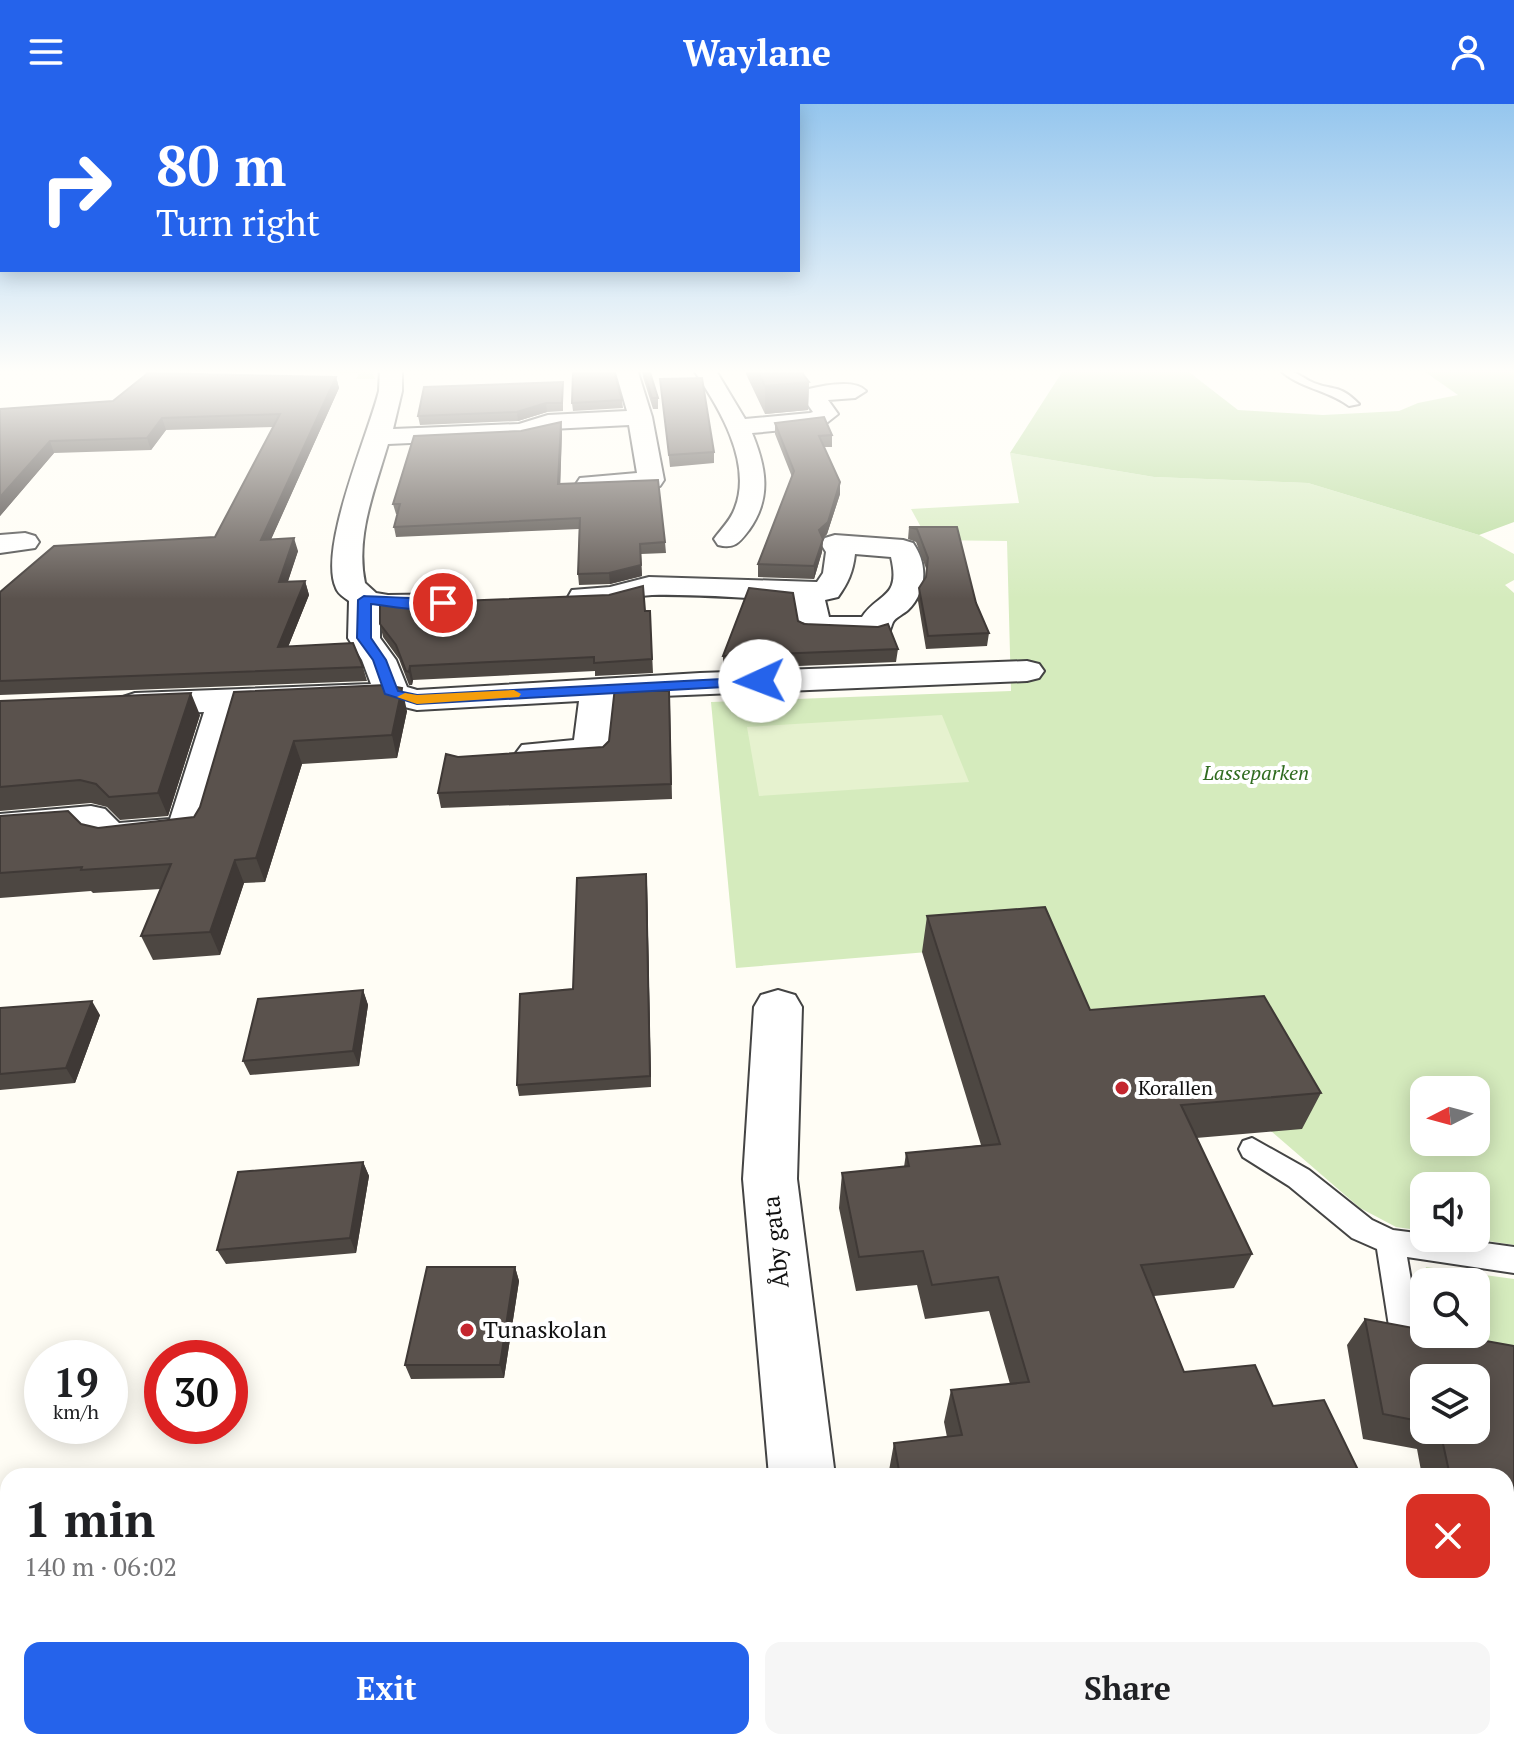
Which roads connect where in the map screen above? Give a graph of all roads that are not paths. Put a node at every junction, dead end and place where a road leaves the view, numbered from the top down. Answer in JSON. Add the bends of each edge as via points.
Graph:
{"nodes":[{"id":1,"x":376,"y":446,"type":"edge"},
{"id":2,"x":645,"y":446,"type":"edge"},
{"id":3,"x":744,"y":446,"type":"edge"},
{"id":4,"x":589,"y":484,"type":"edge"},
{"id":5,"x":728,"y":539,"type":"dead end"},
{"id":6,"x":793,"y":592,"type":"edge"},
{"id":7,"x":550,"y":599,"type":"edge"},
{"id":8,"x":364,"y":600,"type":"junction"},
{"id":9,"x":490,"y":601,"type":"edge"},
{"id":10,"x":1027,"y":671,"type":"dead end"},
{"id":11,"x":598,"y":689,"type":"junction"},
{"id":12,"x":392,"y":694,"type":"junction"},
{"id":13,"x":225,"y":701,"type":"junction"},
{"id":14,"x":105,"y":705,"type":"edge"},
{"id":15,"x":504,"y":755,"type":"edge"},
{"id":16,"x":0,"y":826,"type":"edge"},
{"id":17,"x":778,"y":1007,"type":"dead end"},
{"id":18,"x":1252,"y":1149,"type":"edge"},
{"id":19,"x":1390,"y":1242,"type":"junction"},
{"id":20,"x":1514,"y":1260,"type":"edge"},
{"id":21,"x":1406,"y":1339,"type":"edge"},
{"id":22,"x":801,"y":1468,"type":"edge"}],
"edges":[{"from":1,"to":8,"type":"street","via":[[345,543],[350,590]]},
{"from":2,"to":4,"type":"street","via":[[651,480]]},
{"from":3,"to":5,"type":"street","via":[[754,488],[750,508]]},
{"from":6,"to":7,"type":"street","via":[[649,586],[610,596]]},
{"from":8,"to":9,"type":"street","via":[[415,605]]},
{"from":8,"to":12,"type":"street","via":[[364,638]]},
{"from":10,"to":11,"type":"street"},
{"from":11,"to":12,"type":"street","via":[[417,700]]},
{"from":11,"to":15,"type":"street","via":[[591,750]]},
{"from":12,"to":13,"type":"street"},
{"from":13,"to":14,"type":"street"},
{"from":13,"to":16,"type":"street","via":[[187,830],[109,836],[91,818]]},
{"from":17,"to":22,"type":"street","name":"Åby gata","via":[[770,1179]]},
{"from":18,"to":19,"type":"lane","via":[[1299,1178],[1362,1229]]},
{"from":19,"to":20,"type":"lane"},
{"from":19,"to":21,"type":"lane"}]}
